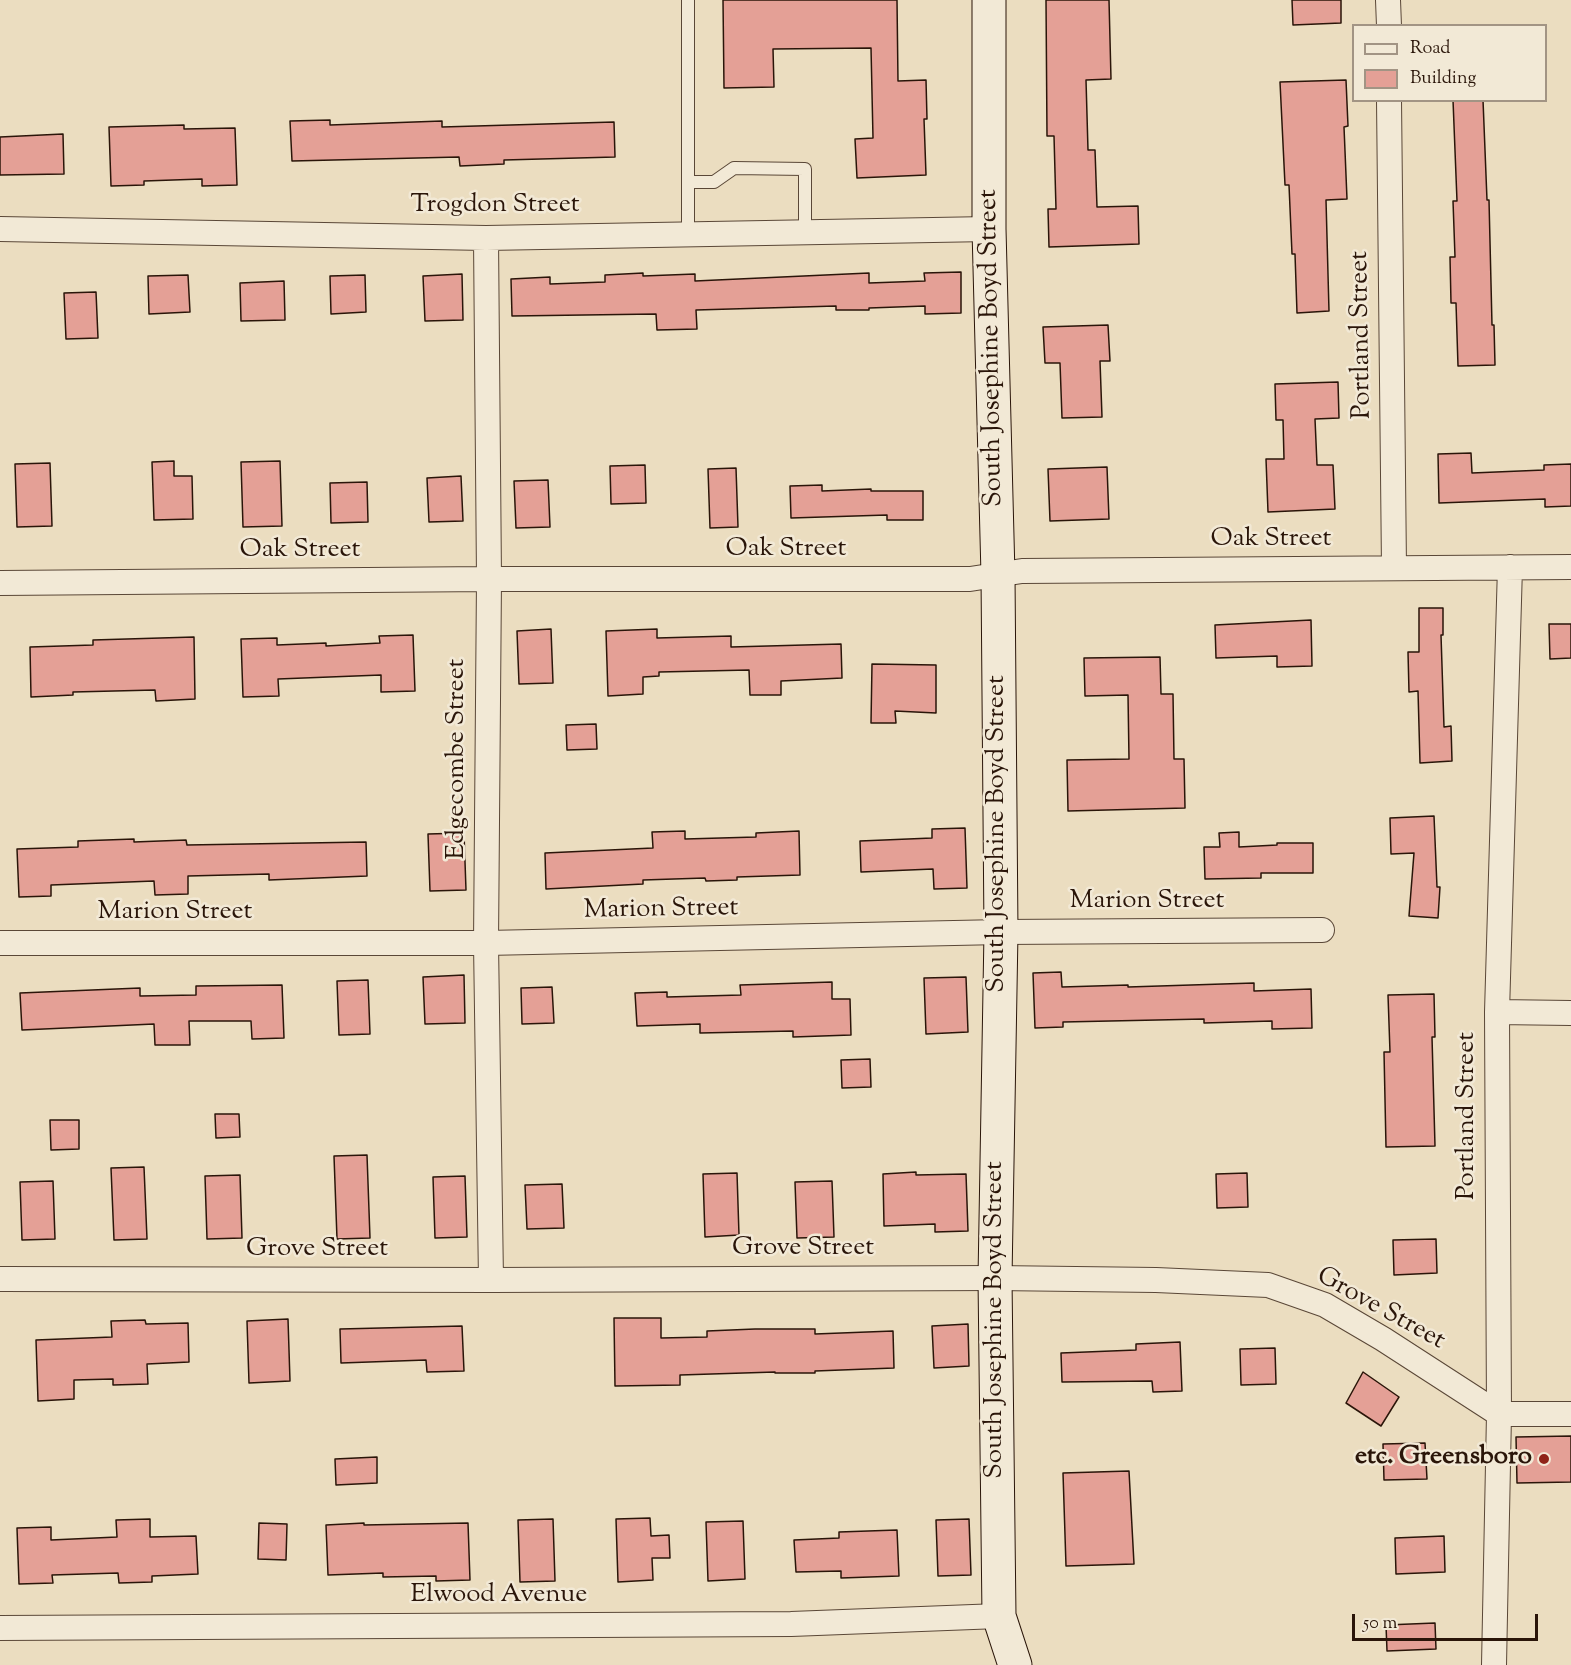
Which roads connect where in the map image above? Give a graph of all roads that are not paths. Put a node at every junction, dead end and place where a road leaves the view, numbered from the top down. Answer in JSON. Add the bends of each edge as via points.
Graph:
{"nodes":[{"id":1,"x":688,"y":0,"type":"edge"},
{"id":2,"x":989,"y":0,"type":"edge"},
{"id":3,"x":1389,"y":0,"type":"edge"},
{"id":4,"x":1389,"y":24,"type":"edge"},
{"id":5,"x":1389,"y":102,"type":"edge"},
{"id":6,"x":688,"y":182,"type":"junction"},
{"id":7,"x":0,"y":229,"type":"edge"},
{"id":8,"x":989,"y":229,"type":"junction"},
{"id":9,"x":805,"y":232,"type":"junction"},
{"id":10,"x":688,"y":234,"type":"junction"},
{"id":11,"x":486,"y":238,"type":"junction"},
{"id":12,"x":1510,"y":567,"type":"junction"},
{"id":13,"x":1571,"y":567,"type":"edge"},
{"id":14,"x":1394,"y":568,"type":"junction"},
{"id":15,"x":998,"y":575,"type":"junction"},
{"id":16,"x":489,"y":579,"type":"junction"},
{"id":17,"x":0,"y":583,"type":"edge"},
{"id":18,"x":1322,"y":930,"type":"dead end"},
{"id":19,"x":1000,"y":932,"type":"junction"},
{"id":20,"x":0,"y":943,"type":"edge"},
{"id":21,"x":486,"y":943,"type":"junction"},
{"id":22,"x":1497,"y":1012,"type":"junction"},
{"id":23,"x":1571,"y":1013,"type":"edge"},
{"id":24,"x":995,"y":1278,"type":"junction"},
{"id":25,"x":0,"y":1279,"type":"edge"},
{"id":26,"x":491,"y":1280,"type":"junction"},
{"id":27,"x":1499,"y":1414,"type":"junction"},
{"id":28,"x":1571,"y":1414,"type":"edge"},
{"id":29,"x":999,"y":1616,"type":"junction"},
{"id":30,"x":0,"y":1628,"type":"edge"},
{"id":31,"x":1015,"y":1665,"type":"edge"},
{"id":32,"x":1494,"y":1665,"type":"edge"}],
"edges":[{"from":1,"to":6,"type":"lane"},
{"from":2,"to":8,"type":"main road","name":"South Josephine Boyd Street"},
{"from":3,"to":4,"type":"street"},
{"from":5,"to":14,"type":"street","name":"Portland Street"},
{"from":6,"to":9,"type":"lane","via":[[714,182],[734,168],[806,169]]},
{"from":6,"to":10,"type":"lane"},
{"from":7,"to":11,"type":"street","name":"Trogdon Street"},
{"from":8,"to":9,"type":"street","name":"Trogdon Street"},
{"from":8,"to":15,"type":"main road","name":"South Josephine Boyd Street"},
{"from":9,"to":10,"type":"street","name":"Trogdon Street"},
{"from":10,"to":11,"type":"street","name":"Trogdon Street"},
{"from":11,"to":16,"type":"street","name":"Edgecombe Street"},
{"from":12,"to":13,"type":"street","name":"Oak Street"},
{"from":12,"to":14,"type":"street","name":"Oak Street"},
{"from":12,"to":22,"type":"street","name":"Portland Street"},
{"from":14,"to":15,"type":"street","name":"Oak Street"},
{"from":15,"to":16,"type":"street","name":"Oak Street","via":[[970,579]]},
{"from":15,"to":19,"type":"main road","name":"South Josephine Boyd Street"},
{"from":16,"to":17,"type":"street","name":"Oak Street"},
{"from":16,"to":21,"type":"street","name":"Edgecombe Street"},
{"from":18,"to":19,"type":"street","name":"Marion Street"},
{"from":19,"to":21,"type":"street","name":"Marion Street"},
{"from":19,"to":24,"type":"main road","name":"South Josephine Boyd Street"},
{"from":20,"to":21,"type":"street","name":"Marion Street"},
{"from":21,"to":26,"type":"street","name":"Edgecombe Street"},
{"from":22,"to":23,"type":"street"},
{"from":22,"to":27,"type":"street","name":"Portland Street"},
{"from":24,"to":26,"type":"street","name":"Grove Street"},
{"from":24,"to":27,"type":"street","name":"Grove Street","via":[[1268,1285],[1325,1305]]},
{"from":24,"to":29,"type":"main road","name":"South Josephine Boyd Street"},
{"from":25,"to":26,"type":"street","name":"Grove Street"},
{"from":27,"to":28,"type":"street"},
{"from":27,"to":32,"type":"street","name":"Portland Street"},
{"from":29,"to":30,"type":"street","name":"Elwood Avenue","via":[[779,1624]]},
{"from":29,"to":31,"type":"main road","name":"South Josephine Boyd Street"}]}
